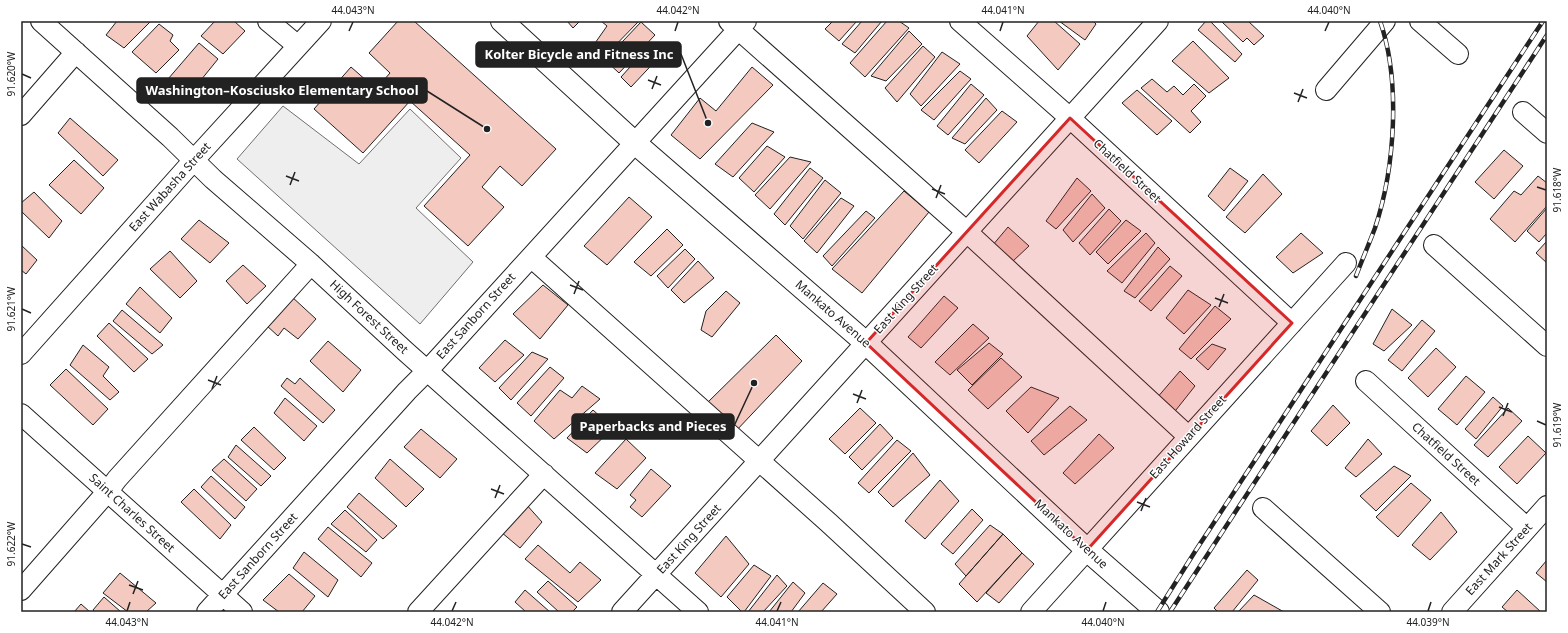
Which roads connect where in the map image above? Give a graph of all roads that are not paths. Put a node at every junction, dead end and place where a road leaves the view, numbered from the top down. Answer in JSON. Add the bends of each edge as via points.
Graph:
{"nodes":[{"id":1,"x":41,"y":21,"type":"edge"},
{"id":2,"x":268,"y":21,"type":"edge"},
{"id":3,"x":321,"y":21,"type":"edge"},
{"id":4,"x":502,"y":21,"type":"edge"},
{"id":5,"x":960,"y":21,"type":"edge"},
{"id":6,"x":1158,"y":21,"type":"edge"},
{"id":7,"x":1385,"y":21,"type":"edge"},
{"id":8,"x":1420,"y":21,"type":"edge"},
{"id":9,"x":738,"y":24,"type":"edge"},
{"id":10,"x":298,"y":46,"type":"junction"},
{"id":11,"x":76,"y":52,"type":"junction"},
{"id":12,"x":1458,"y":54,"type":"dead end"},
{"id":13,"x":1326,"y":90,"type":"dead end"},
{"id":14,"x":1523,"y":112,"type":"dead end"},
{"id":15,"x":21,"y":114,"type":"edge"},
{"id":16,"x":1070,"y":118,"type":"junction"},
{"id":17,"x":1547,"y":133,"type":"edge"},
{"id":18,"x":635,"y":143,"type":"junction"},
{"id":19,"x":194,"y":160,"type":"junction"},
{"id":20,"x":967,"y":232,"type":"junction"},
{"id":21,"x":1434,"y":246,"type":"dead end"},
{"id":22,"x":531,"y":257,"type":"junction"},
{"id":23,"x":1346,"y":263,"type":"dead end"},
{"id":24,"x":311,"y":264,"type":"junction"},
{"id":25,"x":1292,"y":323,"type":"junction"},
{"id":26,"x":866,"y":343,"type":"junction"},
{"id":27,"x":1547,"y":346,"type":"edge"},
{"id":28,"x":21,"y":354,"type":"edge"},
{"id":29,"x":428,"y":370,"type":"junction"},
{"id":30,"x":1366,"y":381,"type":"dead end"},
{"id":31,"x":21,"y":414,"type":"edge"},
{"id":32,"x":1188,"y":437,"type":"junction"},
{"id":33,"x":759,"y":461,"type":"junction"},
{"id":34,"x":544,"y":474,"type":"junction"},
{"id":35,"x":108,"y":491,"type":"junction"},
{"id":36,"x":1547,"y":506,"type":"edge"},
{"id":37,"x":1263,"y":508,"type":"dead end"},
{"id":38,"x":1527,"y":528,"type":"junction"},
{"id":39,"x":1087,"y":550,"type":"junction"},
{"id":40,"x":656,"y":575,"type":"junction"},
{"id":41,"x":21,"y":590,"type":"edge"},
{"id":42,"x":223,"y":594,"type":"junction"},
{"id":43,"x":207,"y":612,"type":"edge"},
{"id":44,"x":242,"y":612,"type":"edge"},
{"id":45,"x":418,"y":612,"type":"edge"},
{"id":46,"x":622,"y":612,"type":"edge"},
{"id":47,"x":698,"y":612,"type":"edge"},
{"id":48,"x":926,"y":612,"type":"edge"},
{"id":49,"x":1031,"y":612,"type":"edge"},
{"id":50,"x":1158,"y":612,"type":"edge"},
{"id":51,"x":1380,"y":612,"type":"edge"},
{"id":52,"x":1452,"y":612,"type":"edge"}],
"edges":[{"from":1,"to":11,"type":"street","name":"High Forest Street"},
{"from":2,"to":10,"type":"street"},
{"from":3,"to":10,"type":"street","name":"East Wabasha Street"},
{"from":4,"to":18,"type":"main road","name":"Mankato Avenue"},
{"from":5,"to":16,"type":"street","name":"Chatfield Street"},
{"from":6,"to":16,"type":"street","name":"East King Street"},
{"from":7,"to":13,"type":"street"},
{"from":8,"to":12,"type":"street"},
{"from":9,"to":18,"type":"street","name":"East Sanborn Street"},
{"from":9,"to":20,"type":"street"},
{"from":10,"to":19,"type":"street","name":"East Wabasha Street"},
{"from":11,"to":15,"type":"street"},
{"from":11,"to":19,"type":"street","name":"High Forest Street"},
{"from":14,"to":17,"type":"street"},
{"from":16,"to":20,"type":"street","name":"East King Street"},
{"from":16,"to":25,"type":"street","name":"Chatfield Street"},
{"from":18,"to":22,"type":"street","name":"East Sanborn Street"},
{"from":18,"to":26,"type":"main road","name":"Mankato Avenue"},
{"from":19,"to":24,"type":"street","name":"High Forest Street"},
{"from":19,"to":28,"type":"street","name":"East Wabasha Street"},
{"from":20,"to":26,"type":"street","name":"East King Street"},
{"from":20,"to":32,"type":"street"},
{"from":21,"to":27,"type":"street"},
{"from":22,"to":29,"type":"street","name":"East Sanborn Street"},
{"from":22,"to":33,"type":"street"},
{"from":23,"to":25,"type":"street","name":"East Howard Street"},
{"from":24,"to":29,"type":"street","name":"High Forest Street"},
{"from":24,"to":35,"type":"street"},
{"from":25,"to":32,"type":"street","name":"East Howard Street"},
{"from":26,"to":33,"type":"street","name":"East King Street"},
{"from":26,"to":39,"type":"main road","name":"Mankato Avenue"},
{"from":29,"to":34,"type":"street","name":"High Forest Street"},
{"from":29,"to":42,"type":"street","name":"East Sanborn Street","via":[[406,391]]},
{"from":30,"to":38,"type":"street","name":"Chatfield Street"},
{"from":31,"to":35,"type":"street","name":"Saint Charles Street"},
{"from":32,"to":39,"type":"street","name":"East Howard Street"},
{"from":33,"to":40,"type":"street","name":"East King Street"},
{"from":33,"to":48,"type":"street"},
{"from":34,"to":40,"type":"street","name":"High Forest Street"},
{"from":34,"to":45,"type":"street"},
{"from":35,"to":41,"type":"street"},
{"from":35,"to":42,"type":"street","name":"Saint Charles Street"},
{"from":36,"to":38,"type":"street","name":"East Mark Street"},
{"from":37,"to":51,"type":"street"},
{"from":38,"to":52,"type":"street","name":"East Mark Street"},
{"from":39,"to":49,"type":"street","name":"East Howard Street"},
{"from":39,"to":50,"type":"main road","name":"Mankato Avenue"},
{"from":40,"to":46,"type":"street","name":"East King Street"},
{"from":40,"to":47,"type":"street","name":"High Forest Street"},
{"from":42,"to":43,"type":"street","name":"East Sanborn Street"},
{"from":42,"to":44,"type":"street","name":"Saint Charles Street"}]}
